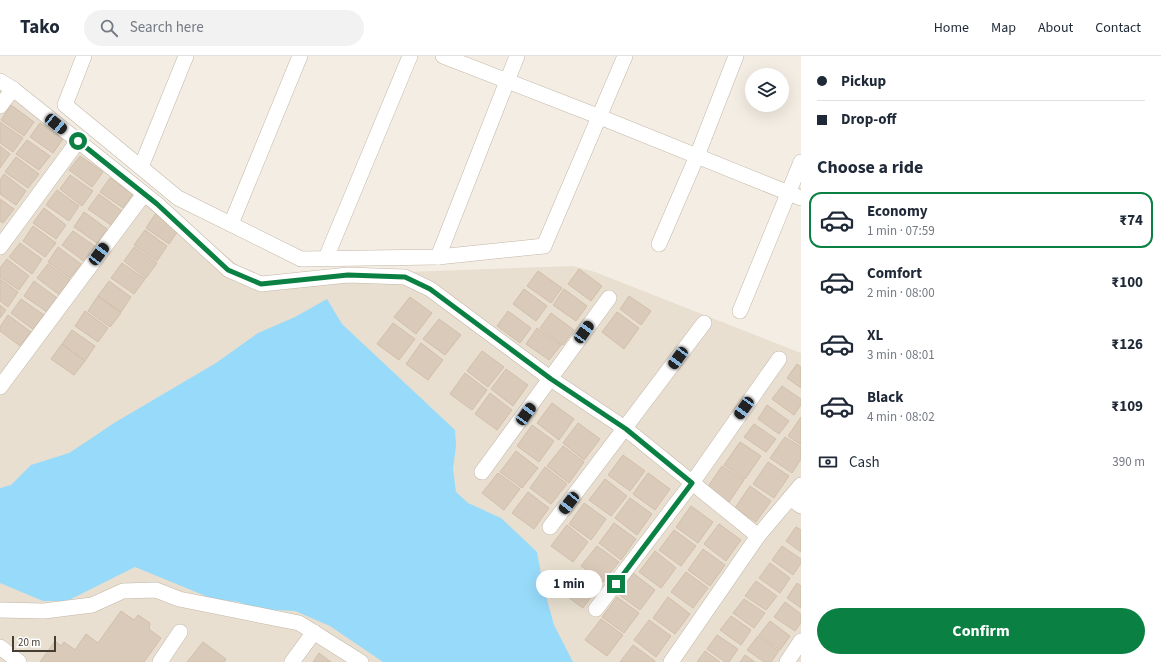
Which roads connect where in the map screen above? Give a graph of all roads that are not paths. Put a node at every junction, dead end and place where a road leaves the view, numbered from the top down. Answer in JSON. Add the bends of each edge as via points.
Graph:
{"nodes":[{"id":1,"x":84,"y":56,"type":"edge"},
{"id":2,"x":186,"y":56,"type":"edge"},
{"id":3,"x":300,"y":56,"type":"edge"},
{"id":4,"x":410,"y":56,"type":"edge"},
{"id":5,"x":443,"y":56,"type":"edge"},
{"id":6,"x":517,"y":56,"type":"edge"},
{"id":7,"x":625,"y":56,"type":"edge"},
{"id":8,"x":736,"y":56,"type":"edge"},
{"id":9,"x":507,"y":80,"type":"junction"},
{"id":10,"x":0,"y":81,"type":"edge"},
{"id":11,"x":13,"y":89,"type":"junction"},
{"id":12,"x":0,"y":106,"type":"edge"},
{"id":13,"x":600,"y":117,"type":"junction"},
{"id":14,"x":78,"y":141,"type":"junction"},
{"id":15,"x":697,"y":156,"type":"junction"},
{"id":16,"x":801,"y":162,"type":"edge"},
{"id":17,"x":141,"y":167,"type":"junction"},
{"id":18,"x":144,"y":194,"type":"junction"},
{"id":19,"x":795,"y":196,"type":"edge"},
{"id":20,"x":231,"y":224,"type":"junction"},
{"id":21,"x":659,"y":244,"type":"dead end"},
{"id":22,"x":0,"y":247,"type":"edge"},
{"id":23,"x":438,"y":257,"type":"junction"},
{"id":24,"x":326,"y":258,"type":"junction"},
{"id":25,"x":609,"y":298,"type":"dead end"},
{"id":26,"x":740,"y":311,"type":"dead end"},
{"id":27,"x":704,"y":323,"type":"dead end"},
{"id":28,"x":779,"y":359,"type":"dead end"},
{"id":29,"x":5,"y":371,"type":"edge"},
{"id":30,"x":551,"y":379,"type":"junction"},
{"id":31,"x":0,"y":387,"type":"edge"},
{"id":32,"x":626,"y":429,"type":"junction"},
{"id":33,"x":482,"y":472,"type":"dead end"},
{"id":34,"x":692,"y":483,"type":"junction"},
{"id":35,"x":801,"y":485,"type":"edge"},
{"id":36,"x":796,"y":502,"type":"edge"},
{"id":37,"x":550,"y":527,"type":"dead end"},
{"id":38,"x":758,"y":536,"type":"junction"},
{"id":39,"x":0,"y":610,"type":"edge"},
{"id":40,"x":596,"y":610,"type":"dead end"},
{"id":41,"x":180,"y":632,"type":"dead end"},
{"id":42,"x":314,"y":632,"type":"junction"},
{"id":43,"x":801,"y":641,"type":"edge"},
{"id":44,"x":0,"y":647,"type":"edge"},
{"id":45,"x":19,"y":662,"type":"edge"},
{"id":46,"x":160,"y":662,"type":"edge"},
{"id":47,"x":292,"y":662,"type":"edge"},
{"id":48,"x":361,"y":662,"type":"edge"},
{"id":49,"x":671,"y":662,"type":"edge"},
{"id":50,"x":787,"y":662,"type":"edge"}],
"edges":[{"from":1,"to":17,"type":"street","via":[[65,105]]},
{"from":2,"to":17,"type":"street"},
{"from":3,"to":20,"type":"street"},
{"from":4,"to":24,"type":"street"},
{"from":5,"to":9,"type":"street"},
{"from":6,"to":9,"type":"street"},
{"from":7,"to":13,"type":"street"},
{"from":8,"to":15,"type":"street"},
{"from":9,"to":13,"type":"street"},
{"from":9,"to":23,"type":"street"},
{"from":10,"to":11,"type":"street"},
{"from":11,"to":12,"type":"street"},
{"from":11,"to":14,"type":"street"},
{"from":13,"to":15,"type":"street"},
{"from":13,"to":23,"type":"street","via":[[544,246]]},
{"from":14,"to":18,"type":"street"},
{"from":14,"to":22,"type":"street"},
{"from":15,"to":19,"type":"street"},
{"from":15,"to":21,"type":"street"},
{"from":16,"to":19,"type":"street"},
{"from":17,"to":20,"type":"street","via":[[178,198]]},
{"from":18,"to":29,"type":"street"},
{"from":18,"to":30,"type":"street","via":[[228,270],[261,284],[348,275],[405,277],[430,289]]},
{"from":19,"to":26,"type":"street"},
{"from":20,"to":24,"type":"street","via":[[301,259]]},
{"from":23,"to":24,"type":"street"},
{"from":25,"to":30,"type":"street"},
{"from":27,"to":32,"type":"street"},
{"from":28,"to":34,"type":"street"},
{"from":29,"to":31,"type":"street"},
{"from":30,"to":32,"type":"street"},
{"from":30,"to":33,"type":"street"},
{"from":32,"to":34,"type":"street"},
{"from":32,"to":37,"type":"street"},
{"from":34,"to":38,"type":"street"},
{"from":34,"to":40,"type":"street"},
{"from":35,"to":36,"type":"street"},
{"from":36,"to":38,"type":"street"},
{"from":38,"to":49,"type":"street"},
{"from":39,"to":42,"type":"street","via":[[44,611],[92,604],[123,591],[156,590],[179,599],[300,623]]},
{"from":41,"to":46,"type":"street"},
{"from":42,"to":47,"type":"street"},
{"from":42,"to":48,"type":"street"},
{"from":43,"to":50,"type":"street"},
{"from":44,"to":45,"type":"street"}]}
